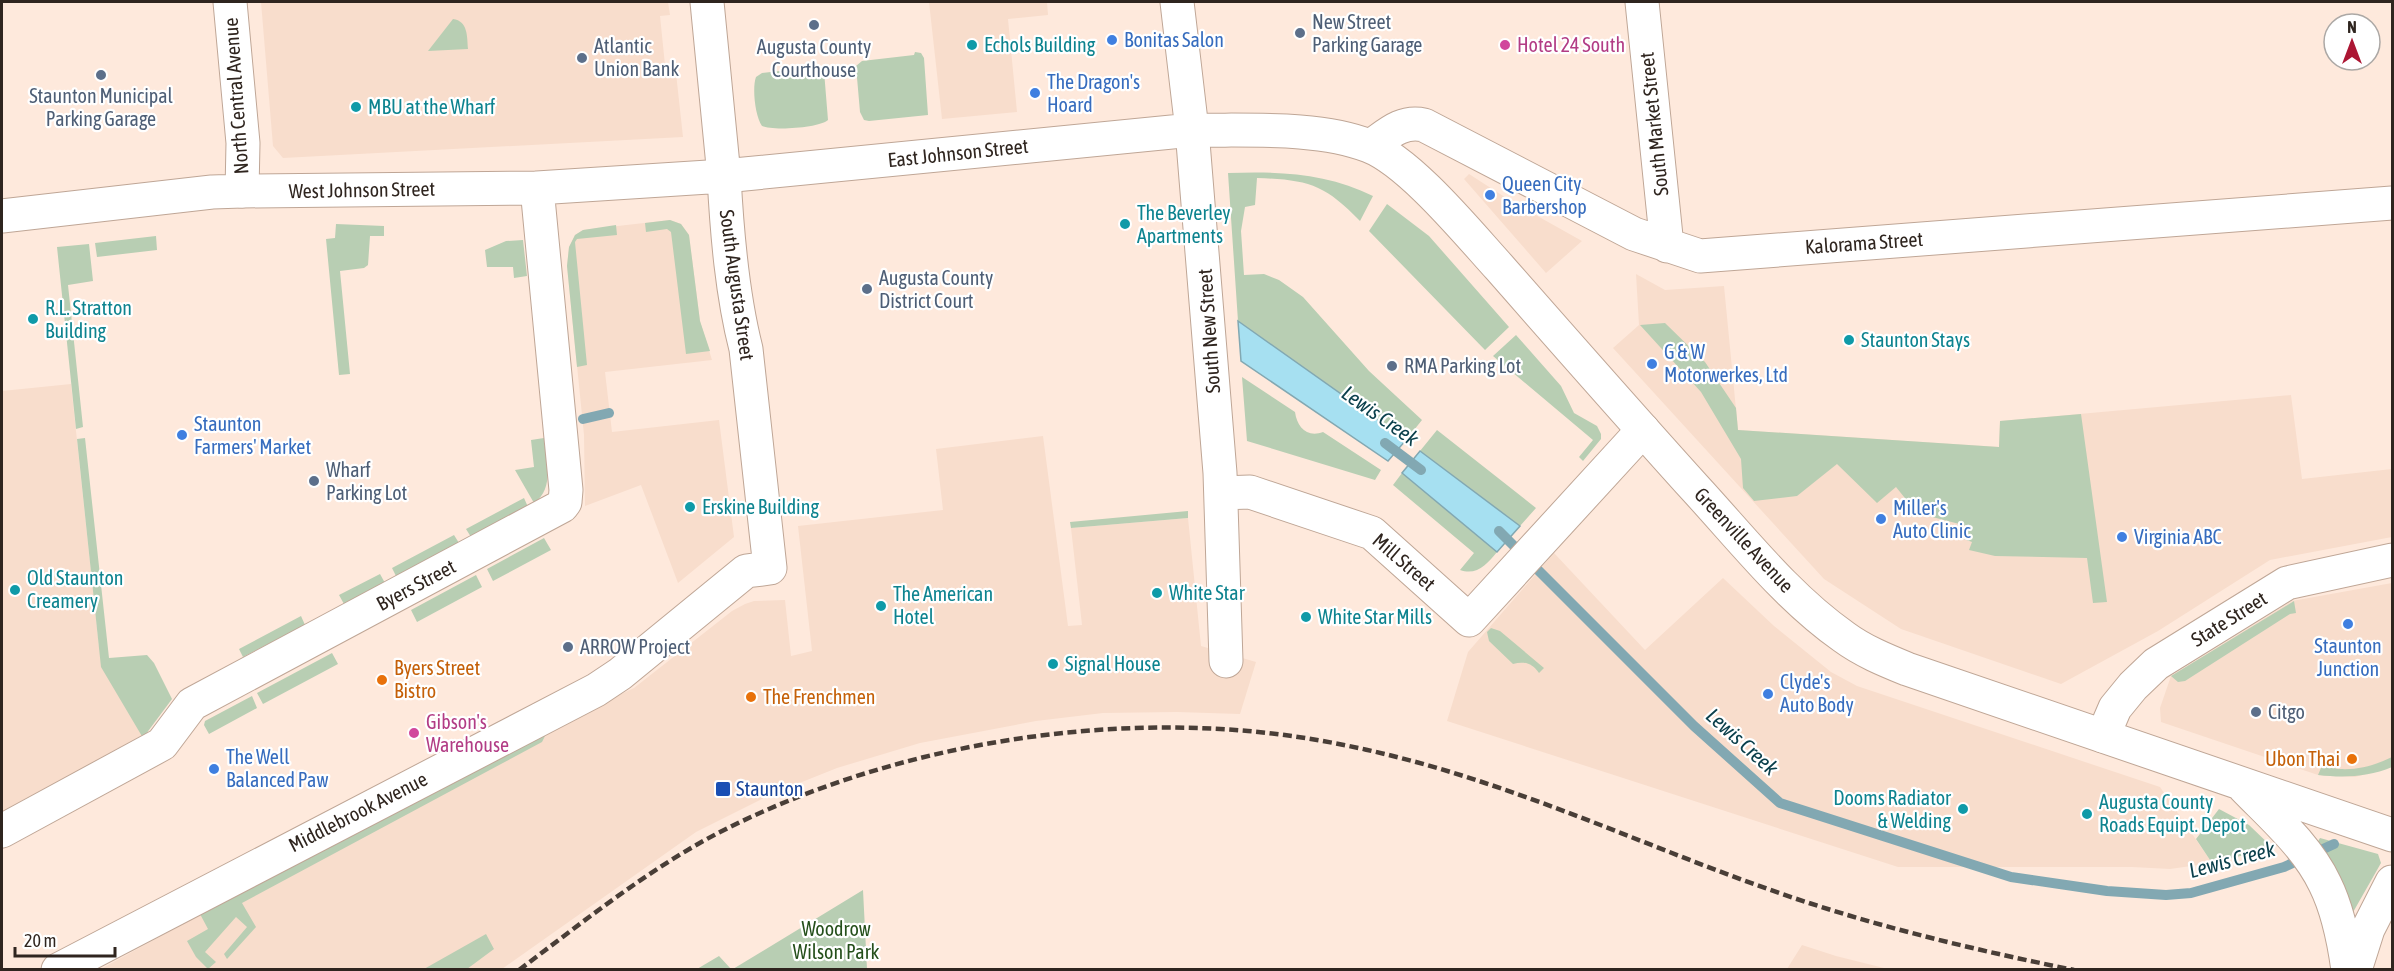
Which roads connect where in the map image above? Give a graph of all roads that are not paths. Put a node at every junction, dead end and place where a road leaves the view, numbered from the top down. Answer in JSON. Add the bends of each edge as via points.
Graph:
{"nodes":[{"id":1,"x":230,"y":2,"type":"edge"},
{"id":2,"x":707,"y":2,"type":"edge"},
{"id":3,"x":1177,"y":2,"type":"edge"},
{"id":4,"x":1642,"y":2,"type":"edge"},
{"id":5,"x":1192,"y":130,"type":"junction"},
{"id":6,"x":1371,"y":146,"type":"junction"},
{"id":7,"x":724,"y":176,"type":"junction"},
{"id":8,"x":537,"y":188,"type":"junction"},
{"id":9,"x":242,"y":191,"type":"junction"},
{"id":10,"x":2392,"y":203,"type":"edge"},
{"id":11,"x":2,"y":216,"type":"edge"},
{"id":12,"x":1667,"y":246,"type":"junction"},
{"id":13,"x":1643,"y":430,"type":"junction"},
{"id":14,"x":1221,"y":493,"type":"junction"},
{"id":15,"x":2392,"y":560,"type":"edge"},
{"id":16,"x":770,"y":568,"type":"joint"},
{"id":17,"x":1227,"y":661,"type":"dead end"},
{"id":18,"x":2103,"y":736,"type":"junction"},
{"id":19,"x":2241,"y":783,"type":"junction"},
{"id":20,"x":2,"y":831,"type":"edge"},
{"id":21,"x":2392,"y":835,"type":"edge"},
{"id":22,"x":2392,"y":882,"type":"edge"},
{"id":23,"x":58,"y":969,"type":"edge"},
{"id":24,"x":2348,"y":969,"type":"edge"},
{"id":25,"x":2355,"y":969,"type":"edge"}],
"edges":[{"from":1,"to":9,"type":"street","name":"North Central Avenue","via":[[243,143]]},
{"from":2,"to":7,"type":"street","name":"South Augusta Street"},
{"from":3,"to":5,"type":"street","name":"South New Street"},
{"from":4,"to":12,"type":"street","name":"South Market Street"},
{"from":5,"to":6,"type":"street","name":"Greenville Avenue","via":[[1323,135]]},
{"from":5,"to":7,"type":"street","name":"East Johnson Street"},
{"from":5,"to":14,"type":"street","name":"South New Street"},
{"from":6,"to":12,"type":"street","name":"Kalorama Street","via":[[1405,124],[1424,125],[1634,234]]},
{"from":6,"to":13,"type":"street","name":"Greenville Avenue","via":[[1403,169],[1460,224]]},
{"from":7,"to":8,"type":"street","name":"West Johnson Street"},
{"from":7,"to":16,"type":"street","name":"South Augusta Street"},
{"from":8,"to":9,"type":"street","name":"West Johnson Street"},
{"from":8,"to":20,"type":"street","name":"Byers Street","via":[[566,490],[562,506],[192,704],[162,744]]},
{"from":9,"to":11,"type":"street","name":"West Johnson Street"},
{"from":10,"to":12,"type":"street","name":"Kalorama Street","via":[[1700,256]]},
{"from":13,"to":14,"type":"street","name":"Mill Street","via":[[1469,620],[1372,533],[1250,492]]},
{"from":13,"to":18,"type":"street","name":"Greenville Avenue","via":[[1796,597],[1845,638],[1907,669]]},
{"from":14,"to":17,"type":"street","name":"South New Street"},
{"from":15,"to":18,"type":"street","name":"State Street","via":[[2287,583],[2156,664],[2115,708]]},
{"from":16,"to":23,"type":"street","name":"Middlebrook Avenue","via":[[746,571],[620,675],[596,690]]},
{"from":18,"to":19,"type":"street","name":"Greenville Avenue"},
{"from":19,"to":21,"type":"street","name":"Greenville Avenue"},
{"from":19,"to":24,"type":"street","via":[[2299,844],[2325,883]]},
{"from":22,"to":25,"type":"street","via":[[2368,929]]}]}
